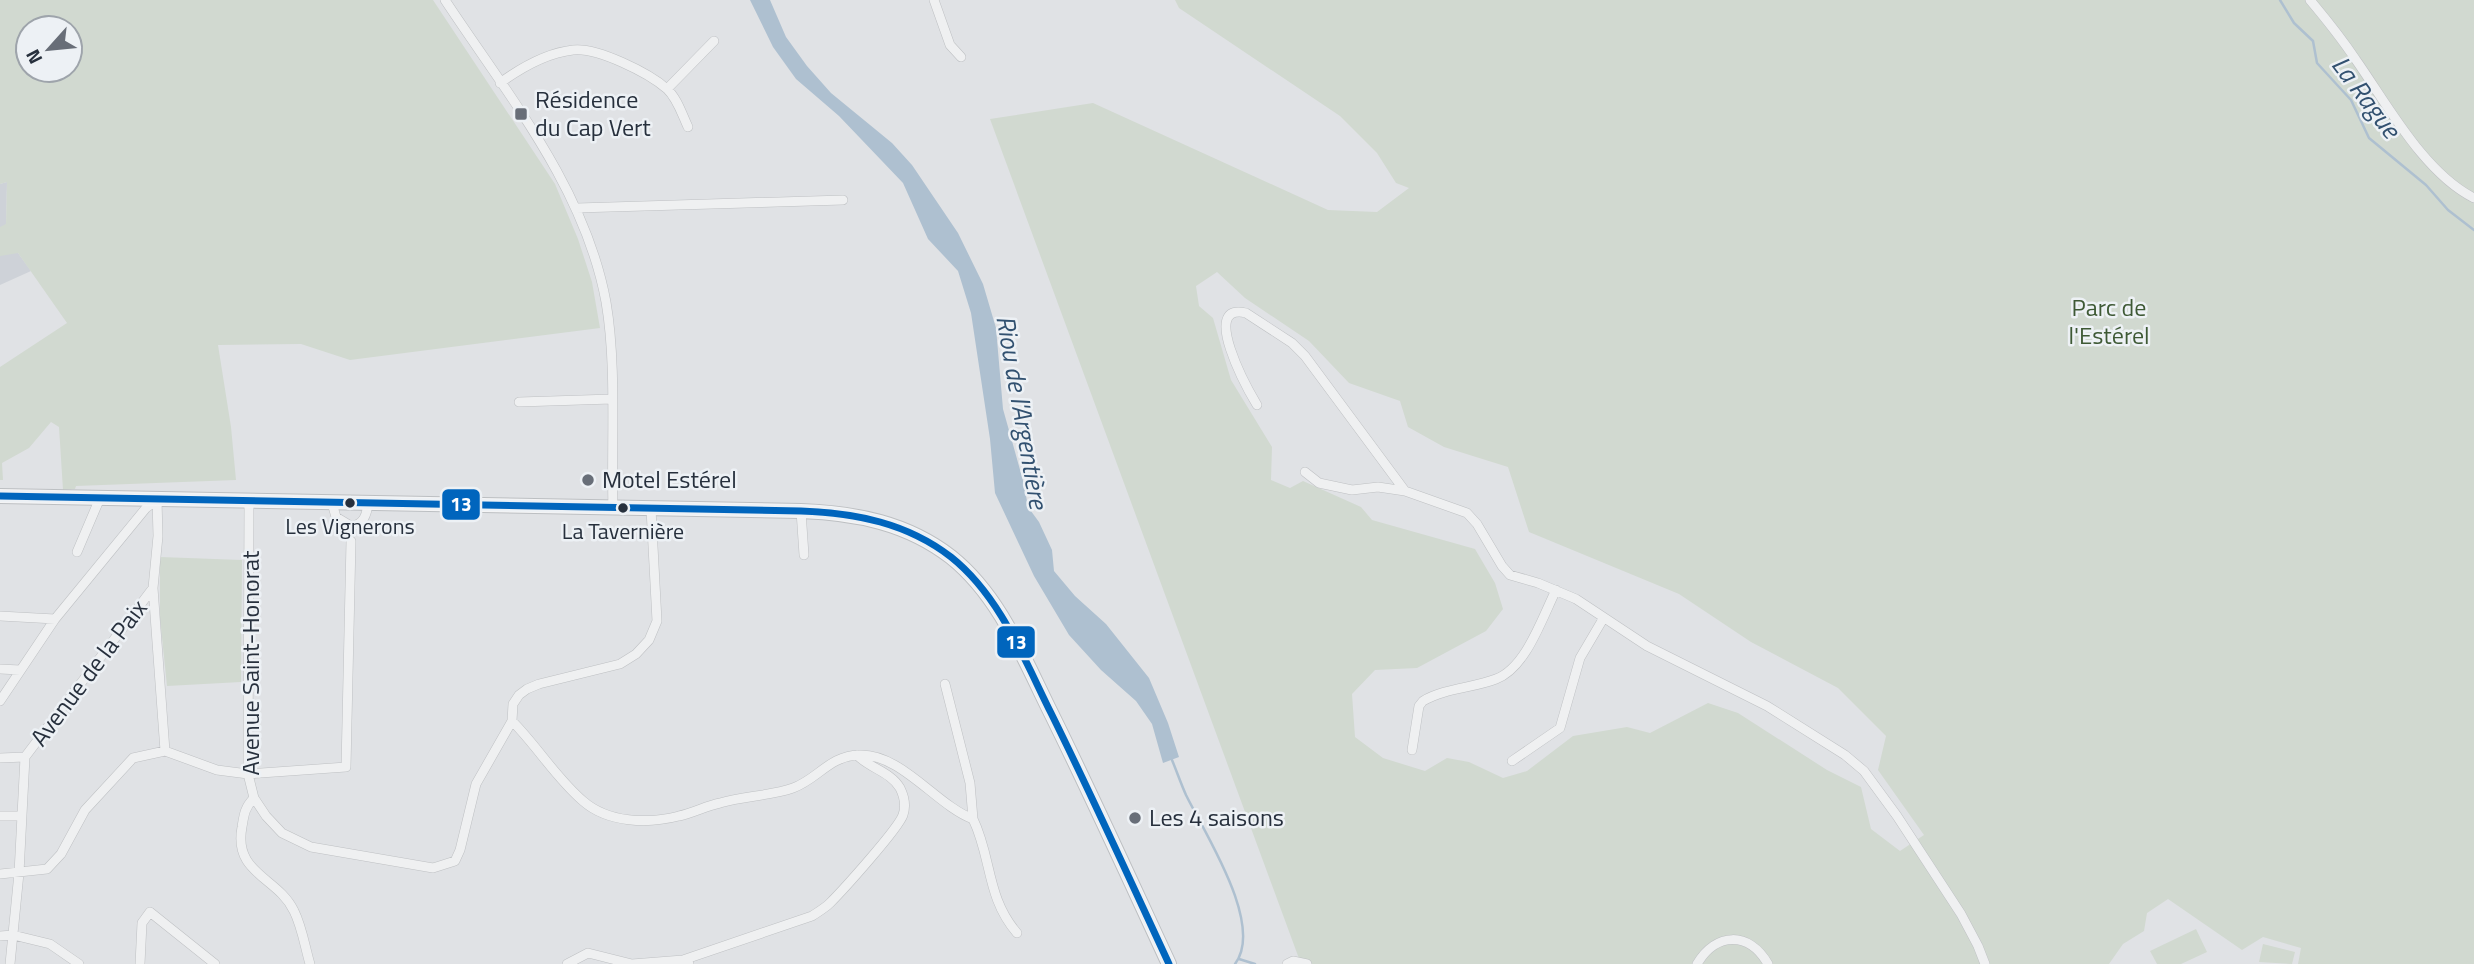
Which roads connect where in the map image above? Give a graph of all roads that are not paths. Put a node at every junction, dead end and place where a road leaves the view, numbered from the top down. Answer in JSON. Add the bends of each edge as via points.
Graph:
{"nodes":[{"id":1,"x":445,"y":0,"type":"edge"},
{"id":2,"x":934,"y":0,"type":"edge"},
{"id":3,"x":2310,"y":0,"type":"edge"},
{"id":4,"x":714,"y":41,"type":"dead end"},
{"id":5,"x":961,"y":57,"type":"dead end"},
{"id":6,"x":500,"y":83,"type":"junction"},
{"id":7,"x":667,"y":89,"type":"junction"},
{"id":8,"x":688,"y":127,"type":"dead end"},
{"id":9,"x":2474,"y":198,"type":"edge"},
{"id":10,"x":843,"y":200,"type":"dead end"},
{"id":11,"x":577,"y":208,"type":"junction"},
{"id":12,"x":612,"y":399,"type":"junction"},
{"id":13,"x":519,"y":402,"type":"dead end"},
{"id":14,"x":1257,"y":405,"type":"dead end"},
{"id":15,"x":1305,"y":472,"type":"dead end"},
{"id":16,"x":1405,"y":492,"type":"junction"},
{"id":17,"x":0,"y":496,"type":"edge"},
{"id":18,"x":100,"y":498,"type":"junction"},
{"id":19,"x":157,"y":500,"type":"junction"},
{"id":20,"x":250,"y":501,"type":"junction"},
{"id":21,"x":332,"y":503,"type":"junction"},
{"id":22,"x":368,"y":503,"type":"junction"},
{"id":23,"x":613,"y":509,"type":"junction"},
{"id":24,"x":651,"y":509,"type":"junction"},
{"id":25,"x":801,"y":511,"type":"junction"},
{"id":26,"x":351,"y":533,"type":"junction"},
{"id":27,"x":77,"y":552,"type":"dead end"},
{"id":28,"x":804,"y":555,"type":"dead end"},
{"id":29,"x":153,"y":588,"type":"junction"},
{"id":30,"x":1556,"y":590,"type":"junction"},
{"id":31,"x":0,"y":616,"type":"edge"},
{"id":32,"x":55,"y":619,"type":"junction"},
{"id":33,"x":1603,"y":619,"type":"junction"},
{"id":34,"x":0,"y":669,"type":"edge"},
{"id":35,"x":20,"y":670,"type":"junction"},
{"id":36,"x":946,"y":684,"type":"dead end"},
{"id":37,"x":0,"y":701,"type":"edge"},
{"id":38,"x":512,"y":721,"type":"junction"},
{"id":39,"x":1412,"y":750,"type":"dead end"},
{"id":40,"x":165,"y":751,"type":"junction"},
{"id":41,"x":858,"y":755,"type":"junction"},
{"id":42,"x":25,"y":757,"type":"junction"},
{"id":43,"x":0,"y":758,"type":"edge"},
{"id":44,"x":1512,"y":761,"type":"dead end"},
{"id":45,"x":248,"y":774,"type":"junction"},
{"id":46,"x":254,"y":798,"type":"junction"},
{"id":47,"x":0,"y":816,"type":"edge"},
{"id":48,"x":22,"y":816,"type":"junction"},
{"id":49,"x":974,"y":819,"type":"junction"},
{"id":50,"x":19,"y":873,"type":"junction"},
{"id":51,"x":0,"y":874,"type":"edge"},
{"id":52,"x":1017,"y":933,"type":"dead end"},
{"id":53,"x":0,"y":936,"type":"edge"},
{"id":54,"x":13,"y":936,"type":"junction"},
{"id":55,"x":686,"y":963,"type":"edge"},
{"id":56,"x":10,"y":964,"type":"edge"},
{"id":57,"x":79,"y":964,"type":"edge"},
{"id":58,"x":140,"y":964,"type":"edge"},
{"id":59,"x":215,"y":964,"type":"edge"},
{"id":60,"x":310,"y":964,"type":"edge"},
{"id":61,"x":567,"y":964,"type":"edge"},
{"id":62,"x":1169,"y":964,"type":"edge"},
{"id":63,"x":1287,"y":964,"type":"edge"},
{"id":64,"x":1307,"y":964,"type":"edge"},
{"id":65,"x":1697,"y":964,"type":"edge"},
{"id":66,"x":1768,"y":964,"type":"edge"},
{"id":67,"x":1985,"y":964,"type":"edge"}],
"edges":[{"from":1,"to":6,"type":"street"},
{"from":2,"to":5,"type":"street","via":[[950,46]]},
{"from":3,"to":9,"type":"street","via":[[2432,165]]},
{"from":4,"to":7,"type":"street"},
{"from":6,"to":7,"type":"street","via":[[536,60],[587,49]]},
{"from":6,"to":11,"type":"street"},
{"from":7,"to":8,"type":"street"},
{"from":10,"to":11,"type":"street"},
{"from":11,"to":12,"type":"street","via":[[606,301]]},
{"from":12,"to":13,"type":"street"},
{"from":12,"to":23,"type":"street"},
{"from":14,"to":16,"type":"street","via":[[1234,359],[1225,326],[1225,319],[1237,311],[1306,356]]},
{"from":15,"to":16,"type":"street","via":[[1319,483],[1352,490],[1378,487]]},
{"from":16,"to":30,"type":"street","via":[[1467,513],[1510,575]]},
{"from":17,"to":18,"type":"main road"},
{"from":18,"to":19,"type":"main road"},
{"from":18,"to":27,"type":"street"},
{"from":19,"to":20,"type":"main road"},
{"from":19,"to":29,"type":"street"},
{"from":19,"to":32,"type":"street"},
{"from":20,"to":21,"type":"main road"},
{"from":20,"to":45,"type":"street","name":"Avenue Saint-Honorat"},
{"from":21,"to":22,"type":"main road"},
{"from":21,"to":26,"type":"street","via":[[336,517]]},
{"from":22,"to":23,"type":"main road"},
{"from":22,"to":26,"type":"street","via":[[365,518]]},
{"from":23,"to":24,"type":"main road"},
{"from":24,"to":25,"type":"main road"},
{"from":24,"to":38,"type":"street","via":[[657,621],[649,640],[620,664],[527,688],[513,704]]},
{"from":25,"to":28,"type":"street"},
{"from":25,"to":62,"type":"main road","via":[[890,524],[937,547],[975,580],[1019,648]]},
{"from":26,"to":45,"type":"street","via":[[346,767]]},
{"from":29,"to":40,"type":"street"},
{"from":29,"to":42,"type":"street","name":"Avenue de la Paix"},
{"from":30,"to":33,"type":"street"},
{"from":30,"to":39,"type":"street","via":[[1511,671],[1423,701]]},
{"from":31,"to":32,"type":"street"},
{"from":32,"to":35,"type":"street"},
{"from":33,"to":44,"type":"street","via":[[1580,658],[1560,729]]},
{"from":33,"to":67,"type":"street","via":[[1767,706],[1864,771],[1961,914]]},
{"from":34,"to":35,"type":"street"},
{"from":35,"to":37,"type":"street"},
{"from":36,"to":49,"type":"street"},
{"from":38,"to":41,"type":"street","via":[[584,803],[608,816],[629,820],[654,821],[793,788],[827,764]]},
{"from":38,"to":46,"type":"street","via":[[475,784],[455,861],[443,866],[311,847],[282,833]]},
{"from":40,"to":45,"type":"street","via":[[217,770]]},
{"from":40,"to":50,"type":"street","via":[[133,758],[85,810],[61,854],[47,869]]},
{"from":41,"to":49,"type":"street","via":[[882,759]]},
{"from":41,"to":55,"type":"street","via":[[899,787],[904,810],[891,832],[828,905],[812,916]]},
{"from":42,"to":43,"type":"street"},
{"from":42,"to":48,"type":"street","name":"Avenue de la Paix"},
{"from":45,"to":46,"type":"street","name":"Avenue Saint-Honorat"},
{"from":46,"to":60,"type":"street","name":"Avenue Saint-Honorat","via":[[246,806],[240,837],[244,860],[287,899]]},
{"from":47,"to":48,"type":"street"},
{"from":48,"to":50,"type":"street","name":"Avenue de la Paix"},
{"from":49,"to":52,"type":"street","via":[[990,883],[1006,920]]},
{"from":50,"to":51,"type":"street"},
{"from":50,"to":54,"type":"street","name":"Avenue de la Paix"},
{"from":53,"to":54,"type":"street"},
{"from":54,"to":56,"type":"street","name":"Avenue de la Paix"},
{"from":54,"to":57,"type":"street","via":[[50,944]]},
{"from":55,"to":61,"type":"street","via":[[632,964],[588,953]]},
{"from":58,"to":59,"type":"street","via":[[142,923],[150,912]]},
{"from":63,"to":64,"type":"street"},
{"from":65,"to":66,"type":"street","via":[[1716,942],[1729,939],[1754,947]]}]}
